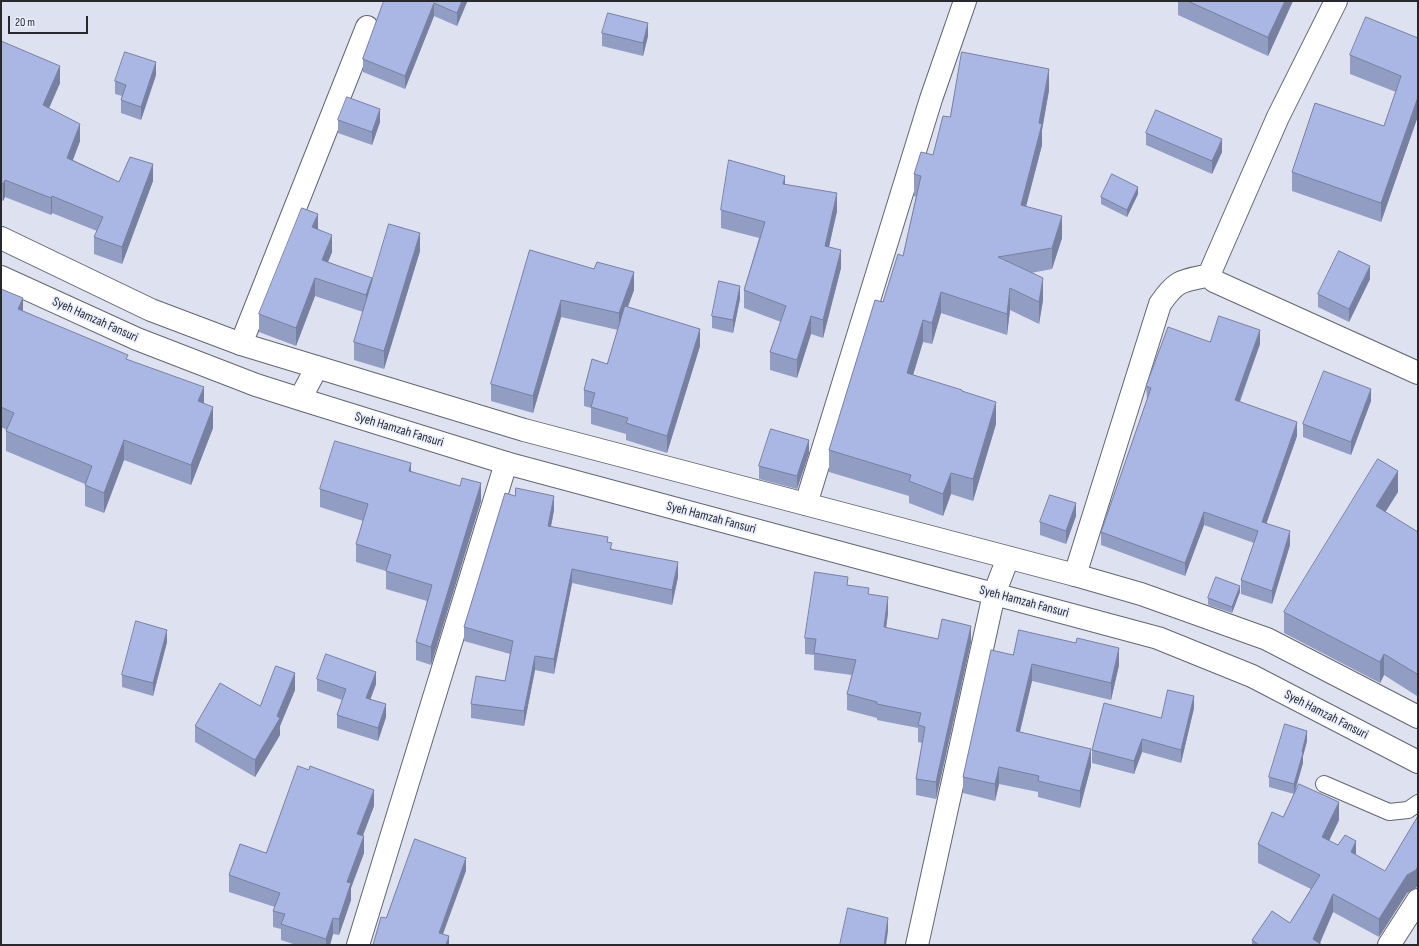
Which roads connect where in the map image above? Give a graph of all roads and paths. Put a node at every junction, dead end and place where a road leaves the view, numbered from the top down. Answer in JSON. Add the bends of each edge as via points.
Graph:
{"nodes":[{"id":1,"x":965,"y":1,"type":"edge"},
{"id":2,"x":1336,"y":1,"type":"edge"},
{"id":3,"x":367,"y":27,"type":"dead end"},
{"id":4,"x":1,"y":238,"type":"edge"},
{"id":5,"x":1211,"y":275,"type":"junction"},
{"id":6,"x":1,"y":277,"type":"edge"},
{"id":7,"x":241,"y":344,"type":"junction"},
{"id":8,"x":317,"y":367,"type":"junction"},
{"id":9,"x":1418,"y":373,"type":"edge"},
{"id":10,"x":300,"y":400,"type":"junction"},
{"id":11,"x":506,"y":463,"type":"junction"},
{"id":12,"x":806,"y":504,"type":"junction"},
{"id":13,"x":1008,"y":558,"type":"junction"},
{"id":14,"x":1075,"y":575,"type":"junction"},
{"id":15,"x":994,"y":594,"type":"junction"},
{"id":16,"x":1418,"y":717,"type":"edge"},
{"id":17,"x":1418,"y":762,"type":"edge"},
{"id":18,"x":1324,"y":784,"type":"dead end"},
{"id":19,"x":1418,"y":803,"type":"edge"},
{"id":20,"x":1418,"y":900,"type":"edge"},
{"id":21,"x":358,"y":945,"type":"edge"},
{"id":22,"x":917,"y":945,"type":"edge"},
{"id":23,"x":1389,"y":945,"type":"edge"}],
"edges":[{"from":1,"to":12,"type":"main road","via":[[926,115]]},
{"from":2,"to":5,"type":"main road","via":[[1278,117]]},
{"from":3,"to":7,"type":"main road"},
{"from":4,"to":7,"type":"main road","via":[[151,310]]},
{"from":5,"to":9,"type":"main road","via":[[1214,280]]},
{"from":5,"to":14,"type":"main road","via":[[1184,280],[1171,288],[1160,304]]},
{"from":6,"to":10,"type":"main road","name":"Syeh Hamzah Fansuri","via":[[137,339]]},
{"from":7,"to":8,"type":"main road"},
{"from":8,"to":10,"type":"main road"},
{"from":8,"to":12,"type":"main road","via":[[524,430]]},
{"from":10,"to":11,"type":"main road","name":"Syeh Hamzah Fansuri"},
{"from":11,"to":15,"type":"main road","name":"Syeh Hamzah Fansuri"},
{"from":11,"to":21,"type":"main road"},
{"from":12,"to":13,"type":"main road"},
{"from":13,"to":14,"type":"main road"},
{"from":13,"to":15,"type":"main road"},
{"from":14,"to":16,"type":"main road","via":[[1141,594],[1267,639]]},
{"from":15,"to":17,"type":"main road","name":"Syeh Hamzah Fansuri","via":[[1158,638],[1252,676]]},
{"from":15,"to":22,"type":"main road"},
{"from":18,"to":19,"type":"lane","via":[[1389,812],[1408,810]]},
{"from":20,"to":23,"type":"main road"}]}
